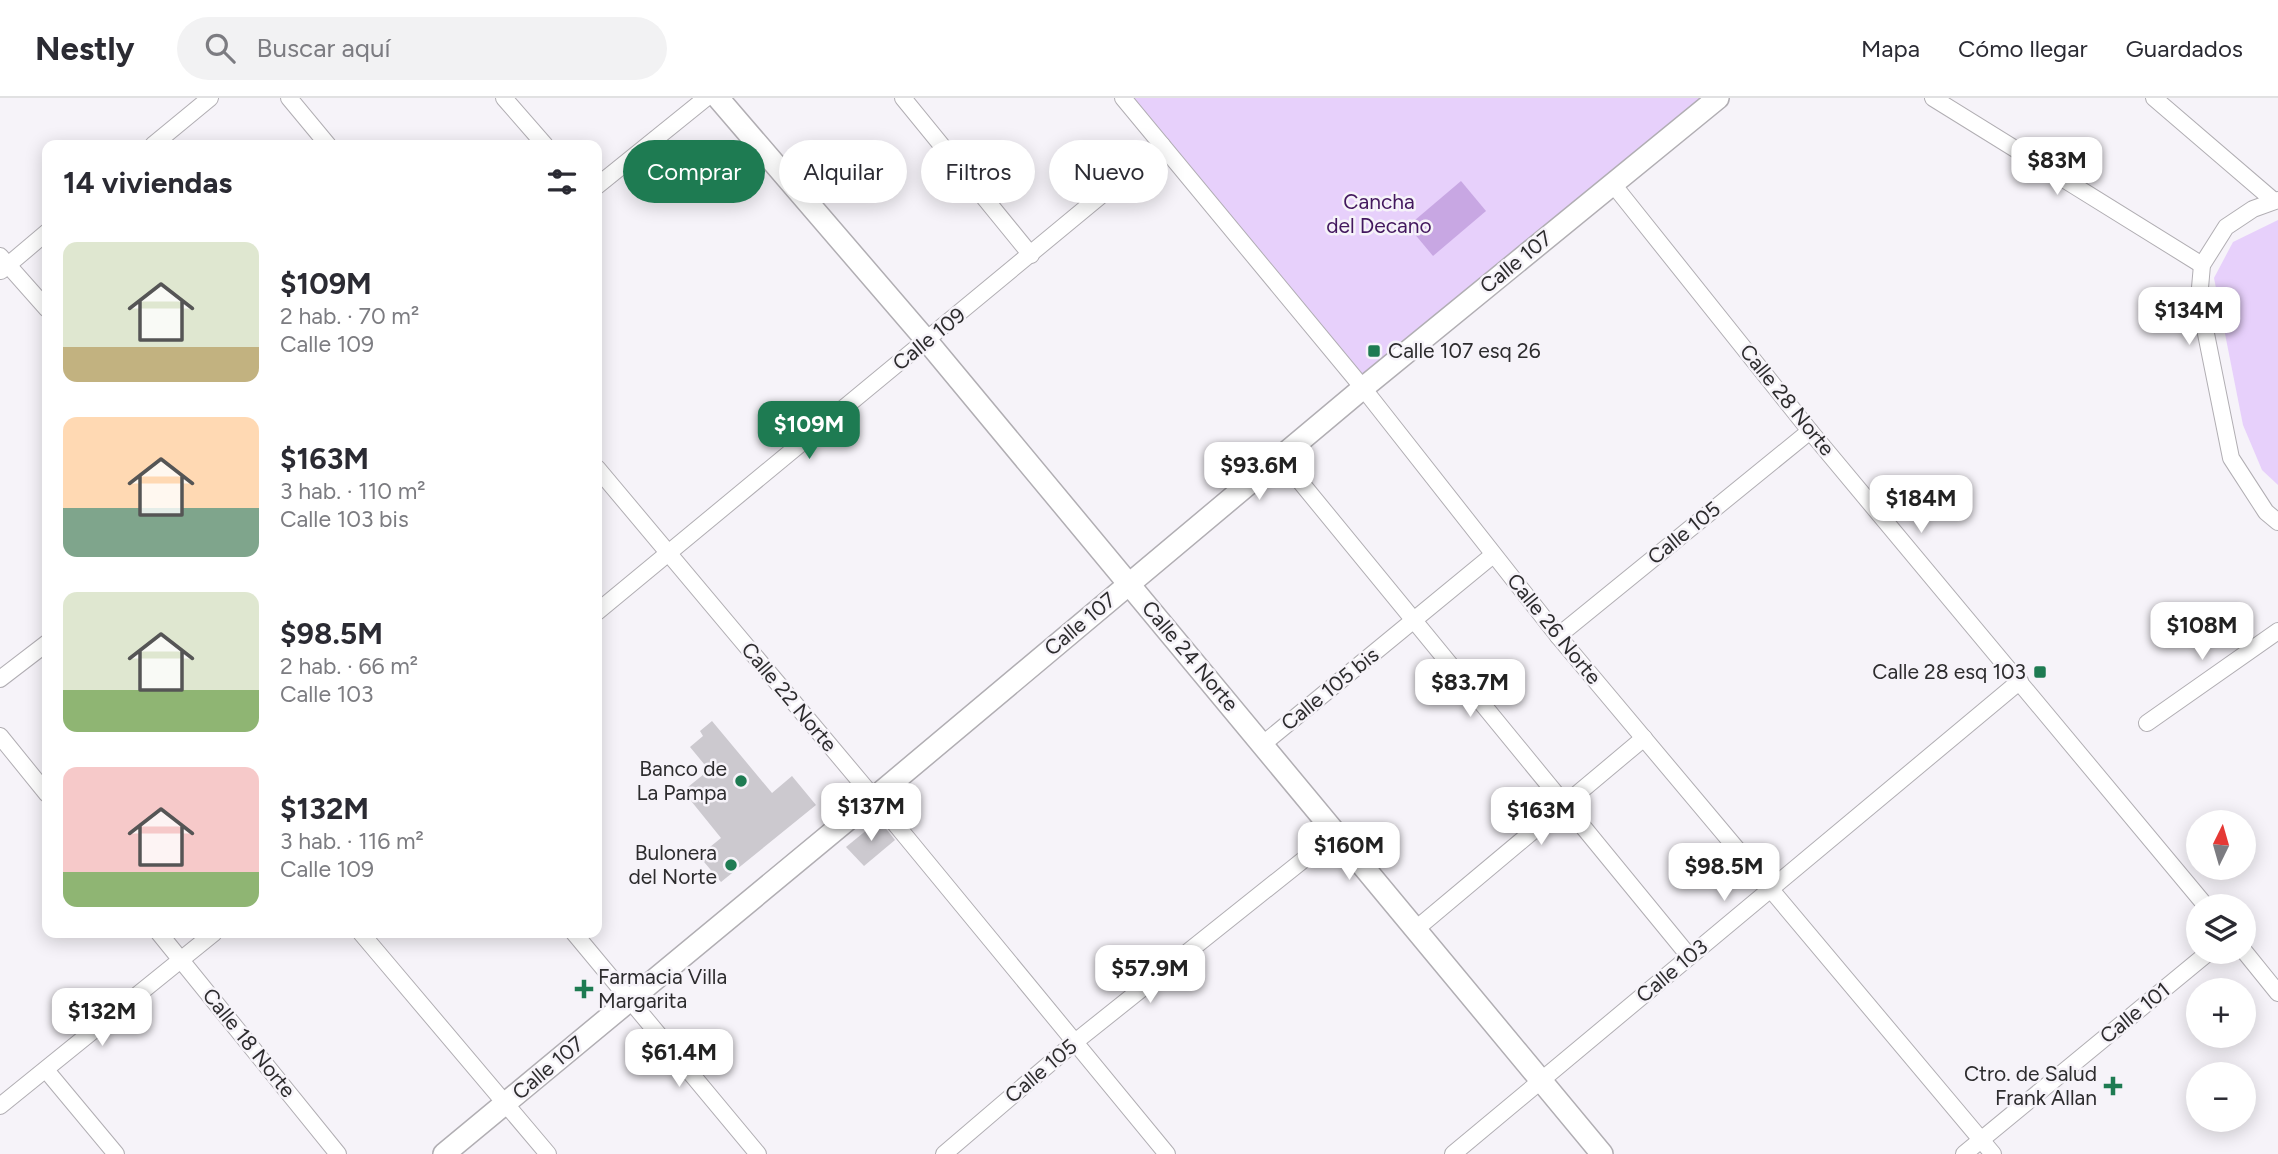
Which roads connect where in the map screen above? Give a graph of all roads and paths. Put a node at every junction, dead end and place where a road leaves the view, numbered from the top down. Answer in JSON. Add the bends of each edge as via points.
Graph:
{"nodes":[{"id":1,"x":210,"y":98,"type":"edge"},
{"id":2,"x":289,"y":98,"type":"edge"},
{"id":3,"x":504,"y":98,"type":"edge"},
{"id":4,"x":706,"y":98,"type":"edge"},
{"id":5,"x":718,"y":98,"type":"edge"},
{"id":6,"x":903,"y":98,"type":"edge"},
{"id":7,"x":1123,"y":98,"type":"edge"},
{"id":8,"x":1718,"y":98,"type":"edge"},
{"id":9,"x":1933,"y":98,"type":"edge"},
{"id":10,"x":2154,"y":98,"type":"edge"},
{"id":11,"x":159,"y":140,"type":"edge"},
{"id":12,"x":324,"y":140,"type":"edge"},
{"id":13,"x":541,"y":140,"type":"edge"},
{"id":14,"x":1158,"y":140,"type":"edge"},
{"id":15,"x":1168,"y":152,"type":"edge"},
{"id":16,"x":602,"y":182,"type":"edge"},
{"id":17,"x":1612,"y":183,"type":"junction"},
{"id":18,"x":2276,"y":201,"type":"edge"},
{"id":19,"x":1093,"y":203,"type":"edge"},
{"id":20,"x":42,"y":236,"type":"edge"},
{"id":21,"x":1031,"y":255,"type":"junction"},
{"id":22,"x":3,"y":264,"type":"edge"},
{"id":23,"x":2202,"y":265,"type":"junction"},
{"id":24,"x":42,"y":304,"type":"edge"},
{"id":25,"x":928,"y":341,"type":"junction"},
{"id":26,"x":1363,"y":388,"type":"junction"},
{"id":27,"x":1810,"y":430,"type":"junction"},
{"id":28,"x":1280,"y":457,"type":"junction"},
{"id":29,"x":602,"y":474,"type":"edge"},
{"id":30,"x":2278,"y":522,"type":"edge"},
{"id":31,"x":667,"y":553,"type":"junction"},
{"id":32,"x":1493,"y":555,"type":"junction"},
{"id":33,"x":1129,"y":583,"type":"junction"},
{"id":34,"x":602,"y":608,"type":"edge"},
{"id":35,"x":1414,"y":621,"type":"junction"},
{"id":36,"x":2278,"y":631,"type":"edge"},
{"id":37,"x":1558,"y":636,"type":"junction"},
{"id":38,"x":42,"y":647,"type":"edge"},
{"id":39,"x":0,"y":679,"type":"edge"},
{"id":40,"x":2020,"y":681,"type":"junction"},
{"id":41,"x":2147,"y":723,"type":"dead end"},
{"id":42,"x":0,"y":736,"type":"edge"},
{"id":43,"x":1644,"y":738,"type":"junction"},
{"id":44,"x":1263,"y":744,"type":"junction"},
{"id":45,"x":42,"y":788,"type":"edge"},
{"id":46,"x":874,"y":798,"type":"junction"},
{"id":47,"x":1563,"y":805,"type":"junction"},
{"id":48,"x":1337,"y":834,"type":"junction"},
{"id":49,"x":1771,"y":889,"type":"junction"},
{"id":50,"x":2196,"y":894,"type":"edge"},
{"id":51,"x":1416,"y":929,"type":"junction"},
{"id":52,"x":163,"y":938,"type":"edge"},
{"id":53,"x":208,"y":938,"type":"edge"},
{"id":54,"x":365,"y":938,"type":"edge"},
{"id":55,"x":578,"y":938,"type":"edge"},
{"id":56,"x":1689,"y":956,"type":"junction"},
{"id":57,"x":181,"y":959,"type":"junction"},
{"id":58,"x":2195,"y":964,"type":"edge"},
{"id":59,"x":2255,"y":964,"type":"edge"},
{"id":60,"x":2278,"y":993,"type":"edge"},
{"id":61,"x":629,"y":1001,"type":"junction"},
{"id":62,"x":1075,"y":1042,"type":"junction"},
{"id":63,"x":46,"y":1070,"type":"junction"},
{"id":64,"x":1541,"y":1081,"type":"junction"},
{"id":65,"x":505,"y":1103,"type":"junction"},
{"id":66,"x":0,"y":1106,"type":"edge"},
{"id":67,"x":1981,"y":1140,"type":"junction"},
{"id":68,"x":116,"y":1154,"type":"edge"},
{"id":69,"x":338,"y":1154,"type":"edge"},
{"id":70,"x":444,"y":1154,"type":"edge"},
{"id":71,"x":548,"y":1154,"type":"edge"},
{"id":72,"x":758,"y":1154,"type":"edge"},
{"id":73,"x":944,"y":1154,"type":"edge"},
{"id":74,"x":1167,"y":1154,"type":"edge"},
{"id":75,"x":1452,"y":1154,"type":"edge"},
{"id":76,"x":1602,"y":1154,"type":"edge"},
{"id":77,"x":1964,"y":1154,"type":"edge"},
{"id":78,"x":1993,"y":1154,"type":"edge"}],
"edges":[{"from":1,"to":11,"type":"street"},
{"from":2,"to":12,"type":"street"},
{"from":3,"to":13,"type":"street"},
{"from":4,"to":16,"type":"street"},
{"from":5,"to":25,"type":"street","name":"Calle 24 Norte"},
{"from":6,"to":21,"type":"street"},
{"from":7,"to":14,"type":"street","name":"Calle 26 Norte"},
{"from":8,"to":17,"type":"street","name":"Calle 107"},
{"from":9,"to":23,"type":"street"},
{"from":10,"to":18,"type":"street"},
{"from":15,"to":26,"type":"street","name":"Calle 26 Norte"},
{"from":17,"to":26,"type":"street","name":"Calle 107"},
{"from":17,"to":27,"type":"street","name":"Calle 28 Norte"},
{"from":18,"to":23,"type":"street","via":[[2253,209],[2227,227]]},
{"from":19,"to":21,"type":"street","name":"Calle 109"},
{"from":20,"to":22,"type":"street"},
{"from":21,"to":25,"type":"street","name":"Calle 109"},
{"from":22,"to":24,"type":"street"},
{"from":23,"to":30,"type":"street","via":[[2199,299],[2231,458],[2266,512]]},
{"from":25,"to":31,"type":"street","name":"Calle 109"},
{"from":25,"to":33,"type":"street","name":"Calle 24 Norte"},
{"from":26,"to":28,"type":"street","name":"Calle 107"},
{"from":26,"to":32,"type":"street","name":"Calle 26 Norte"},
{"from":27,"to":37,"type":"street","name":"Calle 105"},
{"from":27,"to":40,"type":"street","name":"Calle 28 Norte"},
{"from":28,"to":33,"type":"street","name":"Calle 107"},
{"from":28,"to":35,"type":"street"},
{"from":29,"to":31,"type":"street","name":"Calle 22 Norte"},
{"from":31,"to":34,"type":"street","name":"Calle 109"},
{"from":31,"to":46,"type":"street","name":"Calle 22 Norte"},
{"from":32,"to":35,"type":"street","name":"Calle 105 bis"},
{"from":32,"to":37,"type":"street","name":"Calle 26 Norte"},
{"from":33,"to":44,"type":"street","name":"Calle 24 Norte"},
{"from":33,"to":46,"type":"street","name":"Calle 107"},
{"from":35,"to":44,"type":"street","name":"Calle 105 bis"},
{"from":35,"to":47,"type":"street"},
{"from":36,"to":41,"type":"street"},
{"from":37,"to":43,"type":"street","name":"Calle 26 Norte"},
{"from":38,"to":39,"type":"street"},
{"from":40,"to":49,"type":"street","name":"Calle 103"},
{"from":40,"to":50,"type":"street","name":"Calle 28 Norte"},
{"from":42,"to":45,"type":"street"},
{"from":43,"to":47,"type":"street"},
{"from":43,"to":49,"type":"street","name":"Calle 26 Norte"},
{"from":44,"to":48,"type":"street","name":"Calle 24 Norte"},
{"from":46,"to":61,"type":"street","name":"Calle 107"},
{"from":46,"to":62,"type":"street","name":"Calle 22 Norte"},
{"from":47,"to":51,"type":"street"},
{"from":47,"to":56,"type":"street"},
{"from":48,"to":51,"type":"street","name":"Calle 24 Norte"},
{"from":48,"to":62,"type":"street","name":"Calle 105"},
{"from":49,"to":56,"type":"street","name":"Calle 103"},
{"from":49,"to":67,"type":"street","name":"Calle 26 Norte"},
{"from":51,"to":64,"type":"street","name":"Calle 24 Norte"},
{"from":52,"to":57,"type":"street","name":"Calle 18 Norte"},
{"from":53,"to":57,"type":"street"},
{"from":54,"to":65,"type":"street"},
{"from":55,"to":61,"type":"street"},
{"from":56,"to":64,"type":"street","name":"Calle 103"},
{"from":57,"to":63,"type":"street"},
{"from":57,"to":69,"type":"street","name":"Calle 18 Norte"},
{"from":58,"to":67,"type":"street","name":"Calle 101"},
{"from":59,"to":60,"type":"street"},
{"from":61,"to":65,"type":"street","name":"Calle 107"},
{"from":61,"to":72,"type":"street"},
{"from":62,"to":73,"type":"street","name":"Calle 105"},
{"from":62,"to":74,"type":"street","name":"Calle 22 Norte"},
{"from":63,"to":66,"type":"street"},
{"from":63,"to":68,"type":"street"},
{"from":64,"to":75,"type":"street","name":"Calle 103"},
{"from":64,"to":76,"type":"street","name":"Calle 24 Norte"},
{"from":65,"to":70,"type":"street","name":"Calle 107"},
{"from":65,"to":71,"type":"street"},
{"from":67,"to":77,"type":"street","name":"Calle 101"},
{"from":67,"to":78,"type":"street","name":"Calle 26 Norte"}]}
